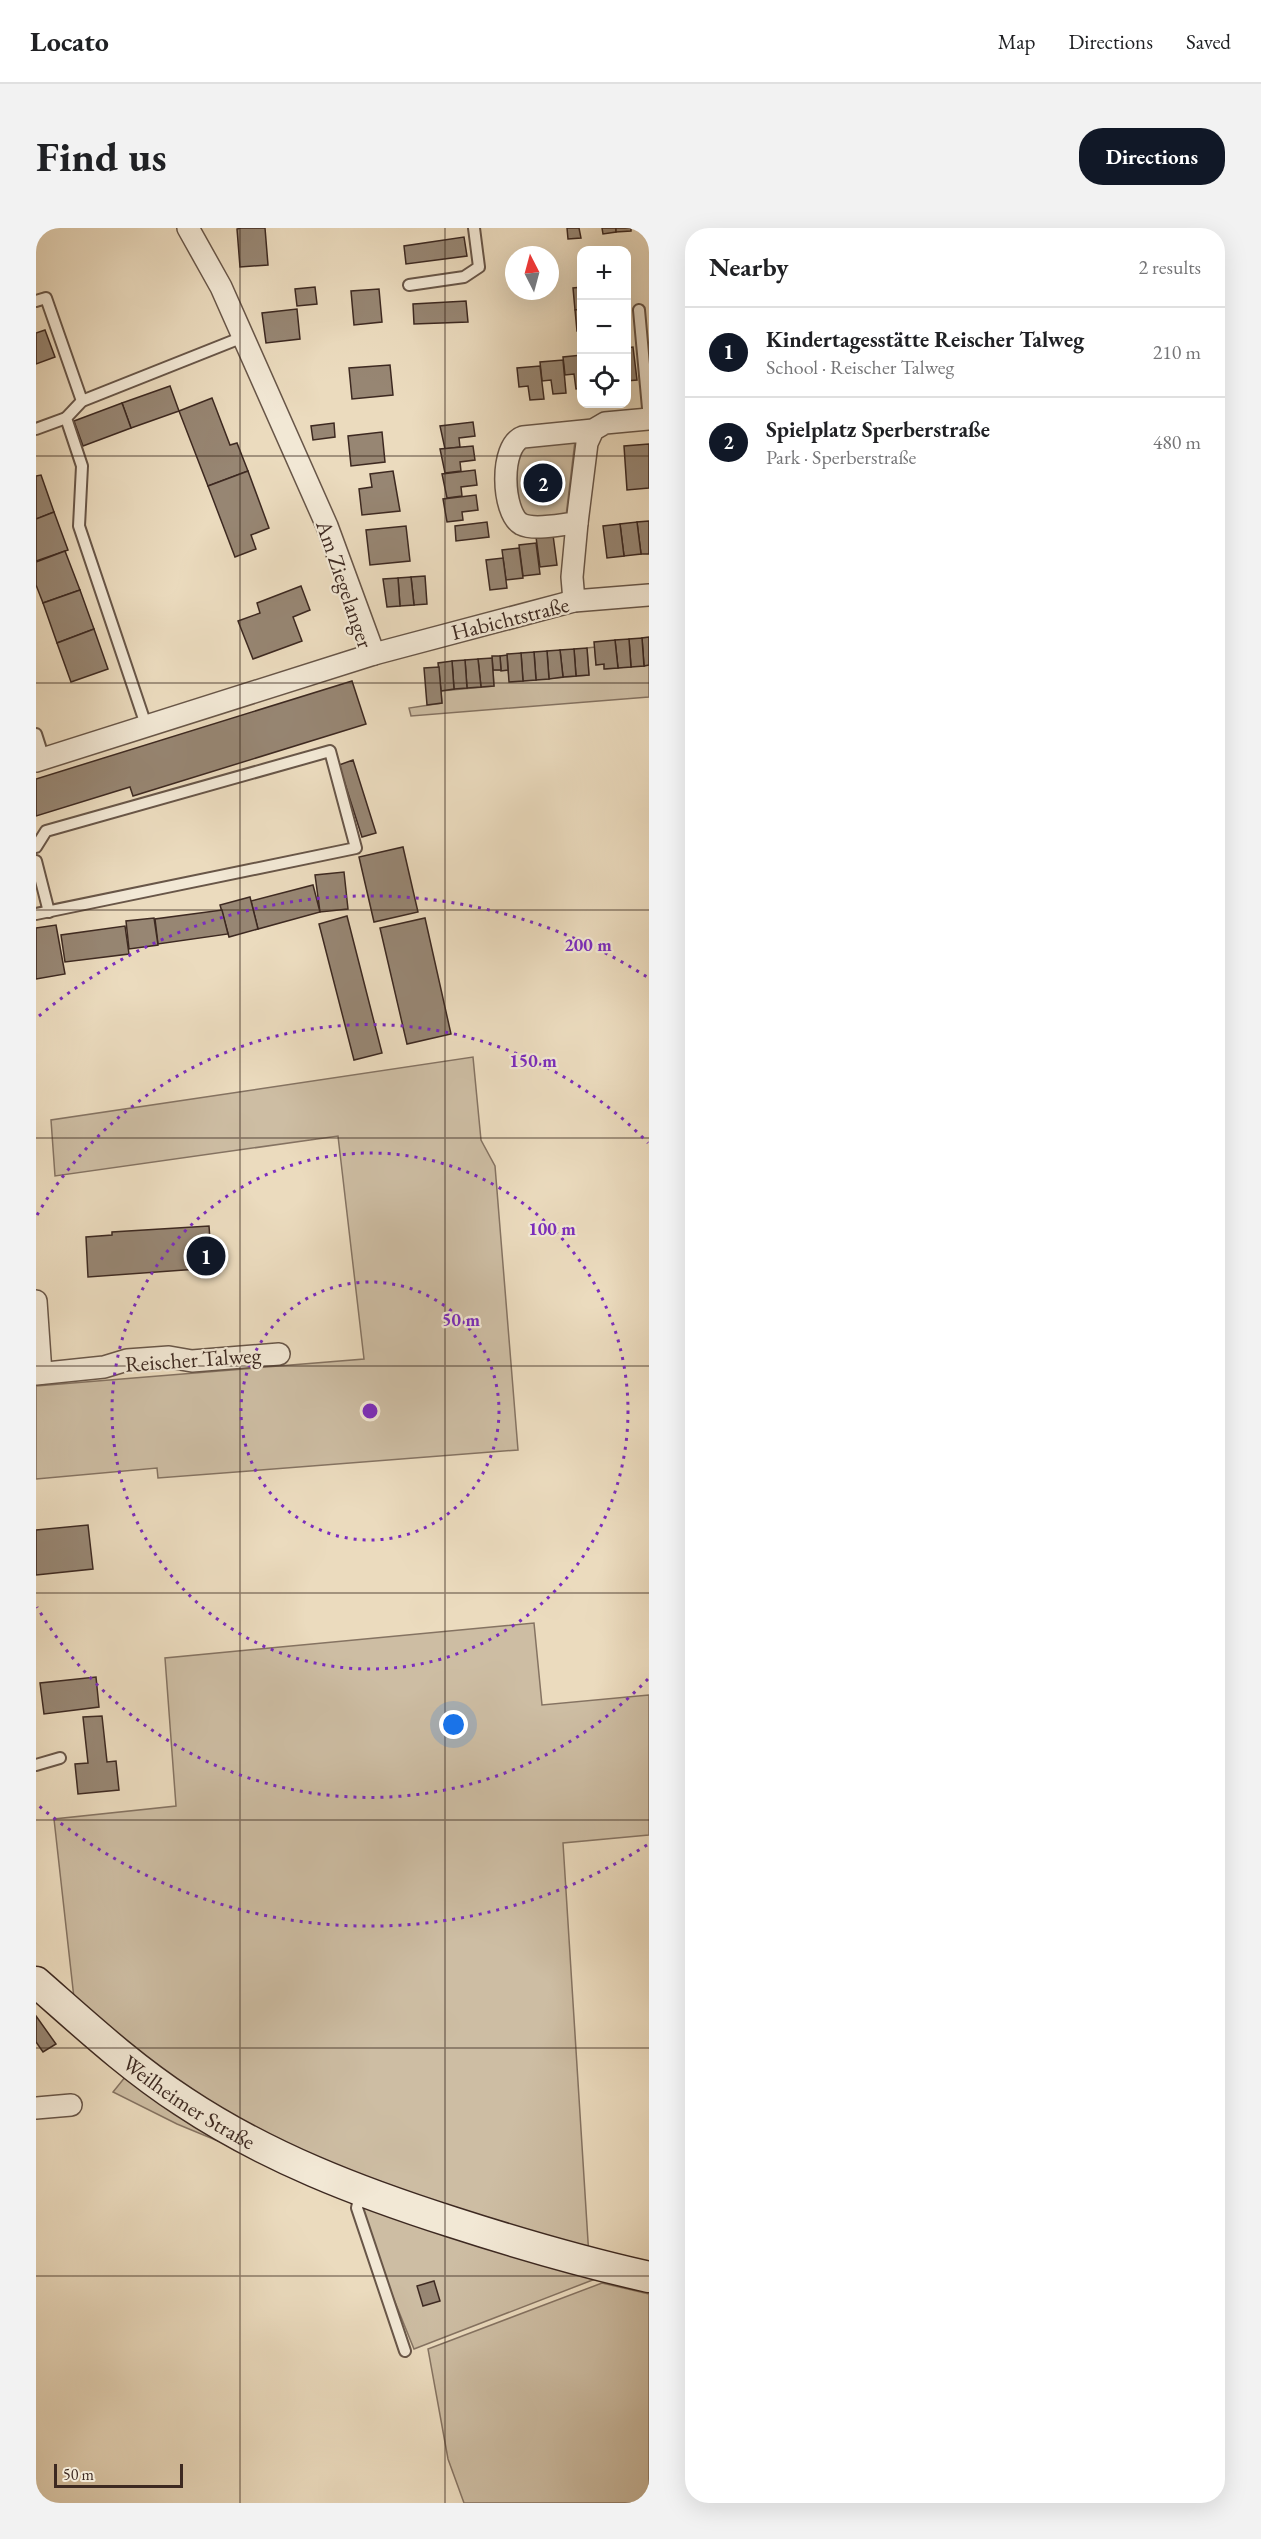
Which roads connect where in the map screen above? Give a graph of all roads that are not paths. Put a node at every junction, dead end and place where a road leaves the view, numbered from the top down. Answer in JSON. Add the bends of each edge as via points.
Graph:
{"nodes":[{"id":1,"x":188,"y":228,"type":"edge"},
{"id":2,"x":474,"y":228,"type":"edge"},
{"id":3,"x":409,"y":285,"type":"dead end"},
{"id":4,"x":36,"y":301,"type":"edge"},
{"id":5,"x":639,"y":310,"type":"dead end"},
{"id":6,"x":243,"y":337,"type":"junction"},
{"id":7,"x":82,"y":401,"type":"junction"},
{"id":8,"x":66,"y":418,"type":"junction"},
{"id":9,"x":649,"y":419,"type":"edge"},
{"id":10,"x":36,"y":429,"type":"edge"},
{"id":11,"x":593,"y":430,"type":"junction"},
{"id":12,"x":577,"y":523,"type":"junction"},
{"id":13,"x":649,"y":595,"type":"edge"},
{"id":14,"x":574,"y":601,"type":"junction"},
{"id":15,"x":374,"y":654,"type":"junction"},
{"id":16,"x":147,"y":728,"type":"junction"},
{"id":17,"x":36,"y":734,"type":"edge"},
{"id":18,"x":40,"y":760,"type":"edge"},
{"id":19,"x":36,"y":847,"type":"edge"},
{"id":20,"x":36,"y":861,"type":"edge"},
{"id":21,"x":49,"y":912,"type":"junction"},
{"id":22,"x":36,"y":914,"type":"edge"},
{"id":23,"x":36,"y":1301,"type":"edge"},
{"id":24,"x":279,"y":1354,"type":"dead end"},
{"id":25,"x":39,"y":1373,"type":"edge"},
{"id":26,"x":60,"y":1758,"type":"dead end"},
{"id":27,"x":36,"y":1765,"type":"edge"},
{"id":28,"x":37,"y":1978,"type":"edge"},
{"id":29,"x":71,"y":2105,"type":"dead end"},
{"id":30,"x":36,"y":2108,"type":"edge"},
{"id":31,"x":360,"y":2192,"type":"junction"},
{"id":32,"x":649,"y":2277,"type":"edge"},
{"id":33,"x":405,"y":2351,"type":"dead end"}],
"edges":[{"from":1,"to":6,"type":"street","name":"Am Ziegelanger"},
{"from":2,"to":3,"type":"lane","via":[[479,267],[464,277]]},
{"from":4,"to":7,"type":"lane","via":[[46,298]]},
{"from":5,"to":9,"type":"lane"},
{"from":6,"to":7,"type":"lane"},
{"from":6,"to":15,"type":"street","name":"Am Ziegelanger","via":[[327,526]]},
{"from":7,"to":8,"type":"lane"},
{"from":8,"to":10,"type":"lane"},
{"from":8,"to":16,"type":"lane","via":[[82,466],[79,526]]},
{"from":9,"to":11,"type":"street","via":[[605,423]]},
{"from":11,"to":12,"type":"street","via":[[587,442]]},
{"from":11,"to":12,"type":"street","via":[[523,437],[514,442],[506,460],[510,510],[515,519],[528,526]]},
{"from":12,"to":14,"type":"street"},
{"from":13,"to":14,"type":"street","name":"Habichtstraße"},
{"from":14,"to":15,"type":"street","name":"Habichtstraße"},
{"from":15,"to":16,"type":"street","name":"Am Ziegelanger"},
{"from":16,"to":18,"type":"street","name":"Am Ziegelanger"},
{"from":17,"to":18,"type":"lane"},
{"from":19,"to":21,"type":"lane","via":[[46,831],[330,751],[356,848]]},
{"from":20,"to":21,"type":"lane"},
{"from":21,"to":22,"type":"lane"},
{"from":23,"to":25,"type":"street"},
{"from":24,"to":25,"type":"street","name":"Reischer Talweg","via":[[192,1361],[169,1357],[128,1360],[104,1367]]},
{"from":26,"to":27,"type":"lane"},
{"from":28,"to":31,"type":"street","name":"Weilheimer Straße","via":[[132,2065],[183,2102],[236,2134]]},
{"from":29,"to":30,"type":"street"},
{"from":31,"to":32,"type":"street","name":"Weilheimer Straße","via":[[542,2251]]},
{"from":31,"to":33,"type":"lane","via":[[357,2208]]}]}
